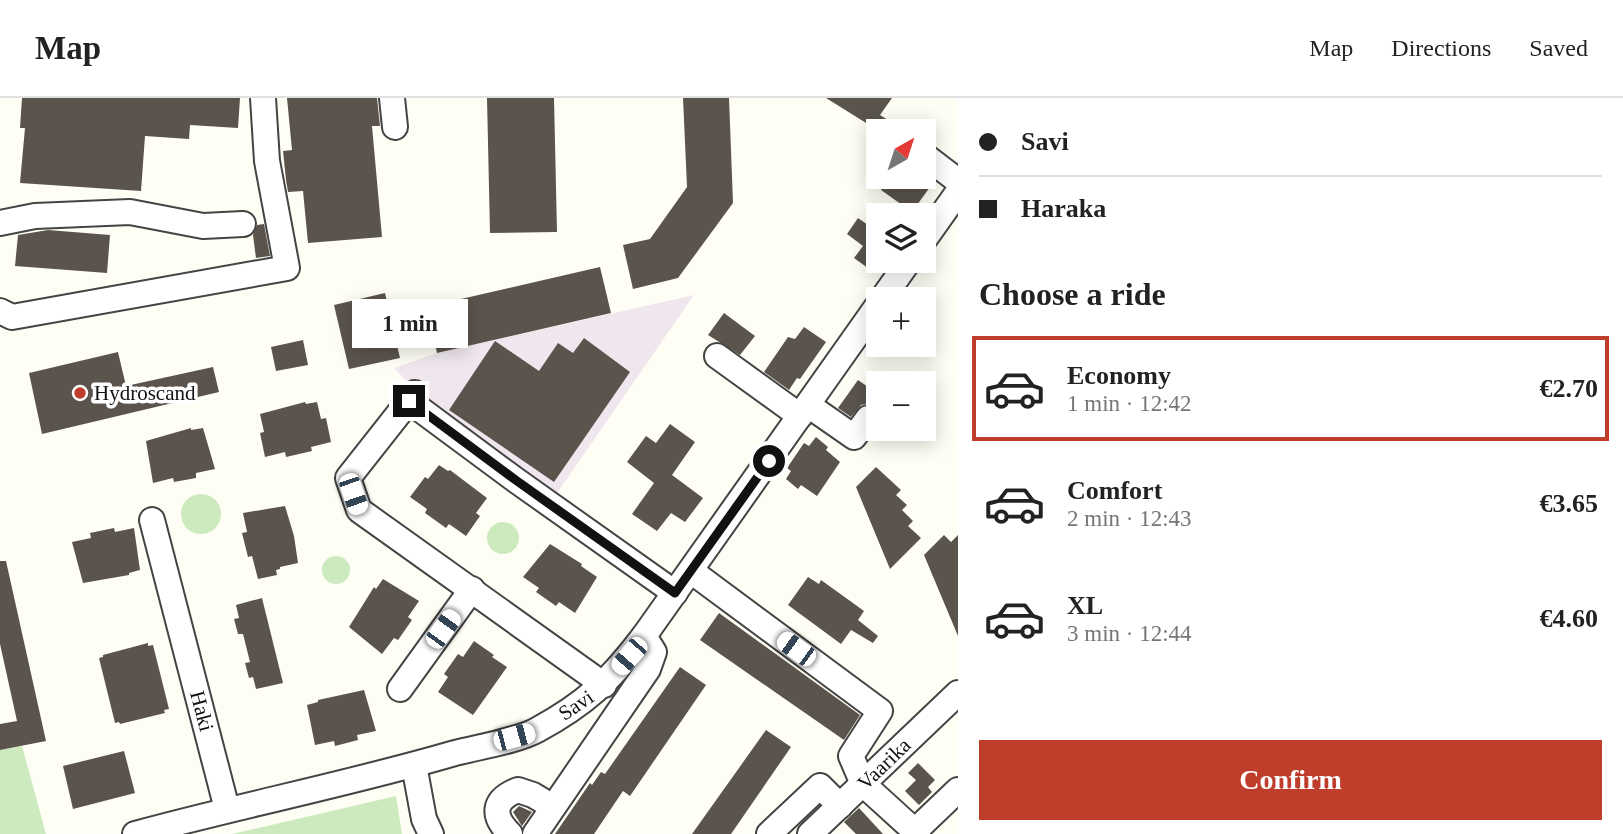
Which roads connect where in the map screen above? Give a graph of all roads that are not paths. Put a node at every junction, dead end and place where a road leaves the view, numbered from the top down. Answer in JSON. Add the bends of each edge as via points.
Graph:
{"nodes":[{"id":1,"x":263,"y":98,"type":"edge"},
{"id":2,"x":392,"y":98,"type":"edge"},
{"id":3,"x":395,"y":127,"type":"dead end"},
{"id":4,"x":936,"y":164,"type":"edge"},
{"id":5,"x":958,"y":181,"type":"edge"},
{"id":6,"x":958,"y":192,"type":"edge"},
{"id":7,"x":0,"y":223,"type":"edge"},
{"id":8,"x":936,"y":223,"type":"edge"},
{"id":9,"x":243,"y":225,"type":"dead end"},
{"id":10,"x":0,"y":311,"type":"edge"},
{"id":11,"x":866,"y":322,"type":"edge"},
{"id":12,"x":717,"y":356,"type":"dead end"},
{"id":13,"x":804,"y":411,"type":"junction"},
{"id":14,"x":866,"y":421,"type":"edge"},
{"id":15,"x":152,"y":520,"type":"dead end"},
{"id":16,"x":691,"y":571,"type":"junction"},
{"id":17,"x":472,"y":589,"type":"junction"},
{"id":18,"x":675,"y":593,"type":"junction"},
{"id":19,"x":644,"y":636,"type":"junction"},
{"id":20,"x":604,"y":685,"type":"junction"},
{"id":21,"x":400,"y":689,"type":"dead end"},
{"id":22,"x":958,"y":693,"type":"edge"},
{"id":23,"x":414,"y":765,"type":"junction"},
{"id":24,"x":863,"y":784,"type":"junction"},
{"id":25,"x":958,"y":790,"type":"edge"},
{"id":26,"x":841,"y":806,"type":"junction"},
{"id":27,"x":553,"y":807,"type":"junction"},
{"id":28,"x":227,"y":809,"type":"junction"},
{"id":29,"x":916,"y":833,"type":"edge"},
{"id":30,"x":135,"y":834,"type":"edge"},
{"id":31,"x":431,"y":834,"type":"edge"},
{"id":32,"x":510,"y":834,"type":"edge"},
{"id":33,"x":535,"y":834,"type":"edge"},
{"id":34,"x":769,"y":834,"type":"edge"},
{"id":35,"x":810,"y":834,"type":"edge"}],
"edges":[{"from":1,"to":10,"type":"street","via":[[267,161],[287,268],[12,317]]},
{"from":2,"to":3,"type":"street"},
{"from":4,"to":5,"type":"street"},
{"from":6,"to":8,"type":"street"},
{"from":7,"to":9,"type":"street","via":[[35,216],[130,212],[203,226]]},
{"from":11,"to":13,"type":"street","name":"Savi"},
{"from":12,"to":13,"type":"street"},
{"from":13,"to":14,"type":"street","via":[[854,438]]},
{"from":13,"to":16,"type":"street","name":"Savi"},
{"from":15,"to":28,"type":"street","name":"Haki"},
{"from":16,"to":18,"type":"street","name":"Savi"},
{"from":16,"to":24,"type":"street","via":[[880,710],[851,756]]},
{"from":17,"to":18,"type":"street","via":[[359,510],[348,478],[412,397],[517,481]]},
{"from":17,"to":20,"type":"street"},
{"from":17,"to":21,"type":"street"},
{"from":18,"to":19,"type":"street","name":"Savi"},
{"from":19,"to":20,"type":"street","name":"Savi"},
{"from":19,"to":27,"type":"street","via":[[654,652],[648,669]]},
{"from":20,"to":23,"type":"street","name":"Savi","via":[[534,732]]},
{"from":22,"to":24,"type":"street","name":"Vaarika"},
{"from":23,"to":28,"type":"street","name":"Savi"},
{"from":23,"to":31,"type":"street"},
{"from":24,"to":26,"type":"street","name":"Vaarika"},
{"from":24,"to":29,"type":"street"},
{"from":25,"to":29,"type":"street"},
{"from":26,"to":34,"type":"street","via":[[820,786]]},
{"from":26,"to":35,"type":"street","name":"Vaarika"},
{"from":27,"to":32,"type":"street","via":[[518,790],[509,793],[497,812]]},
{"from":27,"to":33,"type":"street"},
{"from":28,"to":30,"type":"street","name":"Savi"}]}
